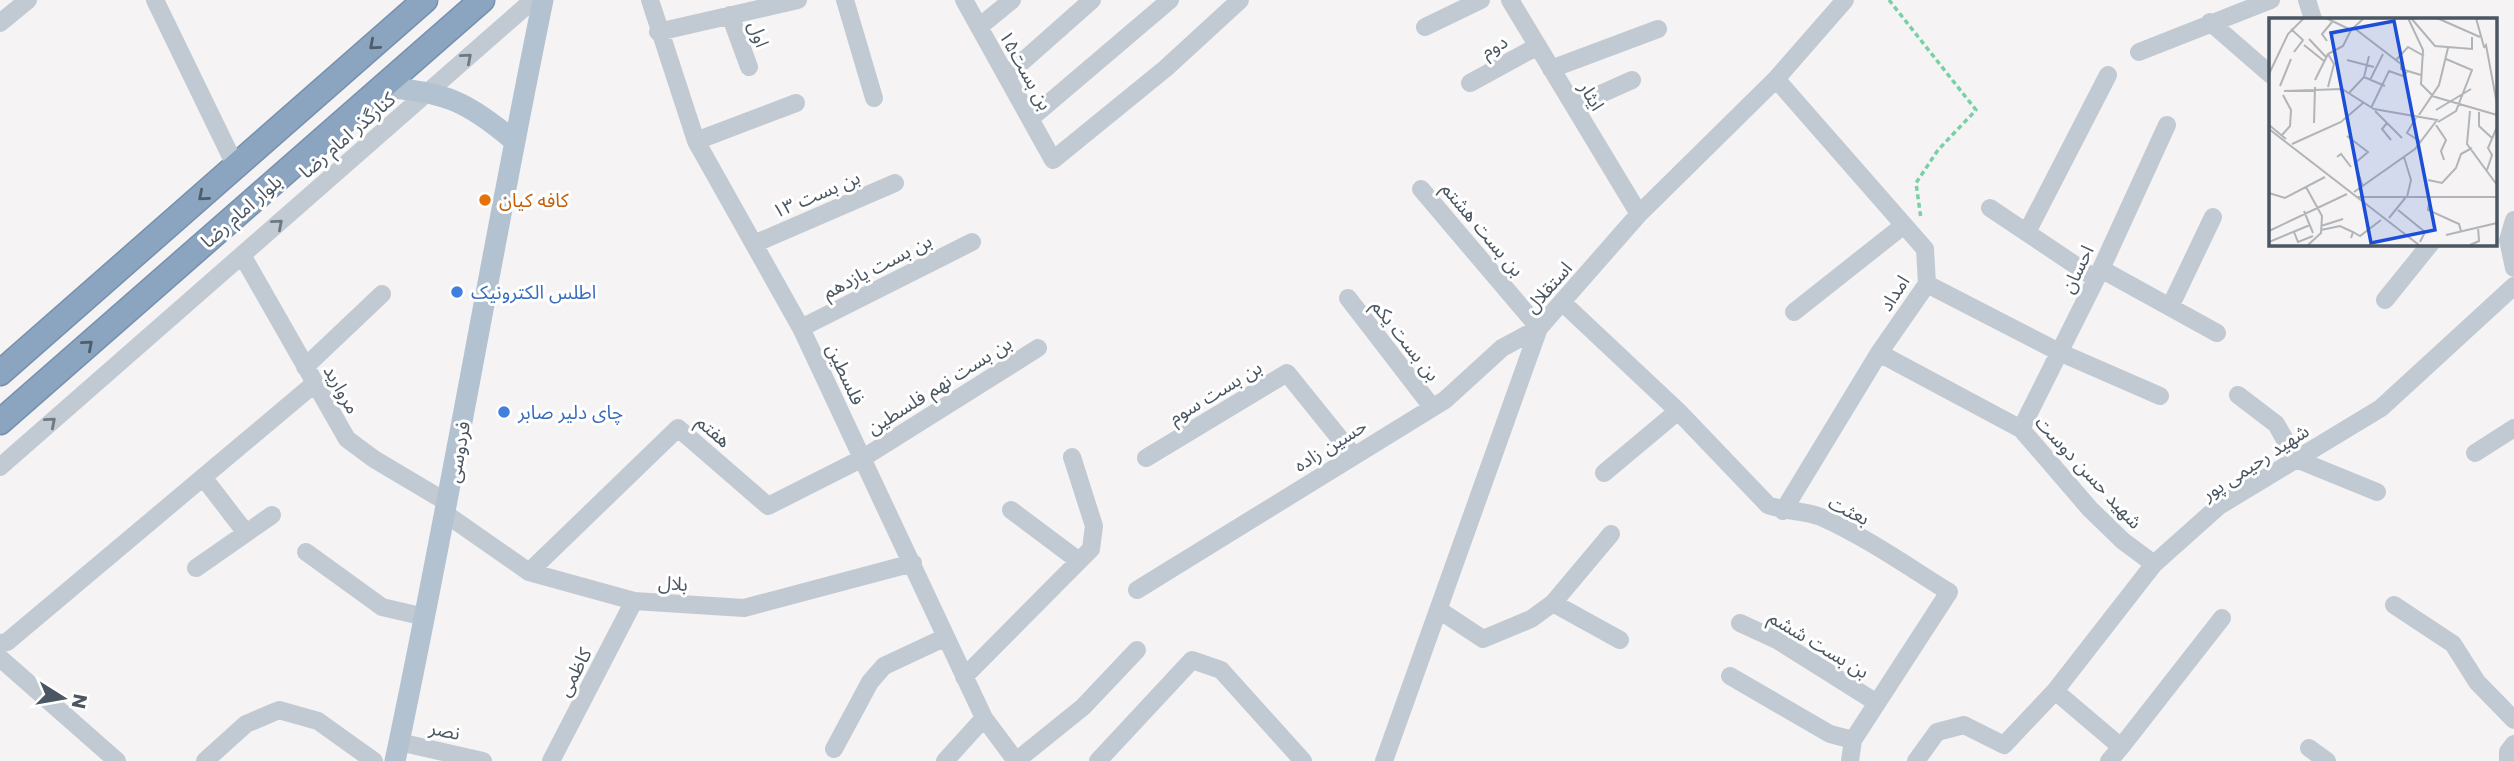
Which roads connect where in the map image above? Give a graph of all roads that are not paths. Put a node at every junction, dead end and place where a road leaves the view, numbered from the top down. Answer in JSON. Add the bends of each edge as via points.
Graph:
{"nodes":[{"id":1,"x":28,"y":0,"type":"edge"},
{"id":2,"x":155,"y":0,"type":"edge"},
{"id":3,"x":425,"y":0,"type":"edge"},
{"id":4,"x":482,"y":0,"type":"edge"},
{"id":5,"x":533,"y":0,"type":"edge"},
{"id":6,"x":543,"y":0,"type":"edge"},
{"id":7,"x":650,"y":0,"type":"edge"},
{"id":8,"x":798,"y":0,"type":"edge"},
{"id":9,"x":845,"y":0,"type":"edge"},
{"id":10,"x":964,"y":0,"type":"edge"},
{"id":11,"x":1012,"y":0,"type":"edge"},
{"id":12,"x":1092,"y":0,"type":"edge"},
{"id":13,"x":1170,"y":0,"type":"edge"},
{"id":14,"x":1240,"y":0,"type":"edge"},
{"id":15,"x":1480,"y":0,"type":"edge"},
{"id":16,"x":1510,"y":0,"type":"edge"},
{"id":17,"x":1845,"y":0,"type":"edge"},
{"id":18,"x":2271,"y":0,"type":"edge"},
{"id":19,"x":2307,"y":0,"type":"edge"},
{"id":20,"x":730,"y":15,"type":"junction"},
{"id":21,"x":2313,"y":18,"type":"edge"},
{"id":22,"x":2210,"y":22,"type":"junction"},
{"id":23,"x":0,"y":23,"type":"edge"},
{"id":24,"x":979,"y":27,"type":"junction"},
{"id":25,"x":1425,"y":27,"type":"dead end"},
{"id":26,"x":1658,"y":29,"type":"dead end"},
{"id":27,"x":658,"y":32,"type":"junction"},
{"id":28,"x":1538,"y":46,"type":"junction"},
{"id":29,"x":2139,"y":52,"type":"dead end"},
{"id":30,"x":749,"y":67,"type":"dead end"},
{"id":31,"x":1552,"y":69,"type":"junction"},
{"id":32,"x":2269,"y":73,"type":"edge"},
{"id":33,"x":2108,"y":75,"type":"dead end"},
{"id":34,"x":1006,"y":76,"type":"junction"},
{"id":35,"x":1632,"y":79,"type":"dead end"},
{"id":36,"x":1776,"y":79,"type":"junction"},
{"id":37,"x":1470,"y":83,"type":"dead end"},
{"id":38,"x":383,"y":87,"type":"junction"},
{"id":39,"x":430,"y":91,"type":"junction"},
{"id":40,"x":873,"y":98,"type":"dead end"},
{"id":41,"x":796,"y":103,"type":"dead end"},
{"id":42,"x":1574,"y":106,"type":"junction"},
{"id":43,"x":1030,"y":119,"type":"junction"},
{"id":44,"x":2167,"y":125,"type":"dead end"},
{"id":45,"x":514,"y":141,"type":"junction"},
{"id":46,"x":696,"y":141,"type":"junction"},
{"id":47,"x":236,"y":167,"type":"junction"},
{"id":48,"x":894,"y":183,"type":"dead end"},
{"id":49,"x":1422,"y":189,"type":"dead end"},
{"id":50,"x":1990,"y":208,"type":"dead end"},
{"id":51,"x":1639,"y":214,"type":"junction"},
{"id":52,"x":2213,"y":218,"type":"dead end"},
{"id":53,"x":2514,"y":220,"type":"edge"},
{"id":54,"x":1904,"y":225,"type":"junction"},
{"id":55,"x":2027,"y":232,"type":"junction"},
{"id":56,"x":2501,"y":235,"type":"edge"},
{"id":57,"x":972,"y":242,"type":"dead end"},
{"id":58,"x":754,"y":244,"type":"junction"},
{"id":59,"x":2429,"y":245,"type":"edge"},
{"id":60,"x":242,"y":255,"type":"junction"},
{"id":61,"x":2514,"y":268,"type":"edge"},
{"id":62,"x":2099,"y":274,"type":"junction"},
{"id":63,"x":1927,"y":284,"type":"junction"},
{"id":64,"x":2514,"y":286,"type":"edge"},
{"id":65,"x":382,"y":294,"type":"dead end"},
{"id":66,"x":1348,"y":298,"type":"dead end"},
{"id":67,"x":2385,"y":300,"type":"dead end"},
{"id":68,"x":1562,"y":302,"type":"junction"},
{"id":69,"x":2170,"y":307,"type":"junction"},
{"id":70,"x":1794,"y":312,"type":"dead end"},
{"id":71,"x":801,"y":328,"type":"junction"},
{"id":72,"x":1539,"y":328,"type":"junction"},
{"id":73,"x":2217,"y":333,"type":"dead end"},
{"id":74,"x":1038,"y":348,"type":"dead end"},
{"id":75,"x":2059,"y":352,"type":"junction"},
{"id":76,"x":1879,"y":353,"type":"junction"},
{"id":77,"x":305,"y":368,"type":"junction"},
{"id":78,"x":0,"y":373,"type":"edge"},
{"id":79,"x":314,"y":384,"type":"junction"},
{"id":80,"x":2238,"y":395,"type":"dead end"},
{"id":81,"x":2160,"y":396,"type":"dead end"},
{"id":82,"x":1432,"y":407,"type":"junction"},
{"id":83,"x":1678,"y":411,"type":"junction"},
{"id":84,"x":0,"y":422,"type":"edge"},
{"id":85,"x":2514,"y":428,"type":"edge"},
{"id":86,"x":2021,"y":429,"type":"junction"},
{"id":87,"x":2475,"y":453,"type":"dead end"},
{"id":88,"x":1354,"y":456,"type":"junction"},
{"id":89,"x":1072,"y":457,"type":"dead end"},
{"id":90,"x":863,"y":458,"type":"junction"},
{"id":91,"x":1146,"y":458,"type":"dead end"},
{"id":92,"x":2296,"y":459,"type":"junction"},
{"id":93,"x":0,"y":467,"type":"edge"},
{"id":94,"x":1604,"y":473,"type":"dead end"},
{"id":95,"x":203,"y":477,"type":"junction"},
{"id":96,"x":2377,"y":492,"type":"dead end"},
{"id":97,"x":447,"y":508,"type":"junction"},
{"id":98,"x":1011,"y":510,"type":"dead end"},
{"id":99,"x":1783,"y":511,"type":"junction"},
{"id":100,"x":272,"y":515,"type":"dead end"},
{"id":101,"x":246,"y":533,"type":"junction"},
{"id":102,"x":1611,"y":534,"type":"dead end"},
{"id":103,"x":306,"y":552,"type":"dead end"},
{"id":104,"x":1079,"y":561,"type":"junction"},
{"id":105,"x":913,"y":563,"type":"junction"},
{"id":106,"x":2154,"y":564,"type":"junction"},
{"id":107,"x":196,"y":568,"type":"dead end"},
{"id":108,"x":529,"y":572,"type":"junction"},
{"id":109,"x":1137,"y":590,"type":"dead end"},
{"id":110,"x":634,"y":601,"type":"junction"},
{"id":111,"x":1553,"y":603,"type":"junction"},
{"id":112,"x":2394,"y":605,"type":"dead end"},
{"id":113,"x":1439,"y":610,"type":"junction"},
{"id":114,"x":425,"y":617,"type":"junction"},
{"id":115,"x":2222,"y":618,"type":"dead end"},
{"id":116,"x":1740,"y":623,"type":"dead end"},
{"id":117,"x":946,"y":638,"type":"junction"},
{"id":118,"x":1620,"y":640,"type":"dead end"},
{"id":119,"x":0,"y":643,"type":"edge"},
{"id":120,"x":1137,"y":650,"type":"dead end"},
{"id":121,"x":0,"y":658,"type":"edge"},
{"id":122,"x":1730,"y":676,"type":"dead end"},
{"id":123,"x":964,"y":677,"type":"junction"},
{"id":124,"x":2055,"y":691,"type":"junction"},
{"id":125,"x":1877,"y":703,"type":"junction"},
{"id":126,"x":984,"y":718,"type":"junction"},
{"id":127,"x":2514,"y":720,"type":"edge"},
{"id":128,"x":1853,"y":740,"type":"junction"},
{"id":129,"x":2514,"y":744,"type":"edge"},
{"id":130,"x":2121,"y":747,"type":"junction"},
{"id":131,"x":2309,"y":748,"type":"dead end"},
{"id":132,"x":834,"y":749,"type":"dead end"},
{"id":133,"x":397,"y":752,"type":"edge"},
{"id":134,"x":1918,"y":760,"type":"edge"},
{"id":135,"x":117,"y":761,"type":"edge"},
{"id":136,"x":205,"y":761,"type":"edge"},
{"id":137,"x":374,"y":761,"type":"edge"},
{"id":138,"x":483,"y":761,"type":"edge"},
{"id":139,"x":551,"y":761,"type":"edge"},
{"id":140,"x":945,"y":761,"type":"edge"},
{"id":141,"x":1016,"y":761,"type":"edge"},
{"id":142,"x":1098,"y":761,"type":"edge"},
{"id":143,"x":1303,"y":761,"type":"edge"},
{"id":144,"x":1384,"y":761,"type":"edge"},
{"id":145,"x":1850,"y":761,"type":"edge"},
{"id":146,"x":2109,"y":761,"type":"edge"},
{"id":147,"x":2327,"y":761,"type":"edge"},
{"id":148,"x":2508,"y":761,"type":"edge"}],
"edges":[{"from":1,"to":23,"type":"street"},
{"from":2,"to":47,"type":"street"},
{"from":3,"to":47,"type":"highway","name":"بلوار امام رضا","one_way":true},
{"from":4,"to":38,"type":"highway","name":"بلوار امام رضا"},
{"from":39,"to":5,"type":"street","name":"کنارگذر امام رضا","one_way":true},
{"from":6,"to":45,"type":"main road","name":"فردوسی"},
{"from":7,"to":27,"type":"street","name":"فلسطین"},
{"from":8,"to":20,"type":"street"},
{"from":9,"to":40,"type":"street"},
{"from":10,"to":24,"type":"street","name":"بن بست۱۵"},
{"from":11,"to":24,"type":"street"},
{"from":12,"to":34,"type":"street"},
{"from":13,"to":43,"type":"street"},
{"from":14,"to":43,"type":"street","name":"بن بست۱۵","via":[[1166,68],[1053,160]]},
{"from":15,"to":25,"type":"street"},
{"from":16,"to":28,"type":"street","name":"ایثار"},
{"from":17,"to":36,"type":"street","name":"استقلال"},
{"from":18,"to":22,"type":"street"},
{"from":19,"to":21,"type":"street"},
{"from":20,"to":27,"type":"street"},
{"from":20,"to":30,"type":"street","name":"اول"},
{"from":22,"to":29,"type":"street"},
{"from":22,"to":32,"type":"street"},
{"from":24,"to":34,"type":"street","name":"بن بست۱۵"},
{"from":26,"to":31,"type":"street"},
{"from":27,"to":46,"type":"street","name":"فلسطین"},
{"from":28,"to":31,"type":"street","name":"ایثار"},
{"from":28,"to":37,"type":"street","name":"دوم"},
{"from":31,"to":42,"type":"street","name":"ایثار"},
{"from":33,"to":55,"type":"street"},
{"from":34,"to":43,"type":"street","name":"بن بست۱۵"},
{"from":35,"to":42,"type":"street"},
{"from":36,"to":51,"type":"street","name":"استقلال"},
{"from":36,"to":54,"type":"street"},
{"from":38,"to":39,"type":"main road"},
{"from":84,"to":38,"type":"highway","name":"بلوار امام رضا","one_way":true},
{"from":39,"to":45,"type":"main road","via":[[482,114]]},
{"from":60,"to":39,"type":"street","name":"کنارگذر امام رضا","one_way":true},
{"from":41,"to":46,"type":"street"},
{"from":42,"to":51,"type":"street","name":"ایثار"},
{"from":44,"to":62,"type":"street","name":"احسان"},
{"from":45,"to":97,"type":"main road","name":"فردوسی"},
{"from":46,"to":58,"type":"street","name":"فلسطین"},
{"from":47,"to":78,"type":"highway","name":"بلوار امام رضا","one_way":true},
{"from":48,"to":58,"type":"street","name":"بن بست ۱۳"},
{"from":49,"to":72,"type":"street","name":"بن بست هشتم"},
{"from":50,"to":55,"type":"street"},
{"from":51,"to":68,"type":"street","name":"استقلال"},
{"from":52,"to":69,"type":"street"},
{"from":53,"to":56,"type":"street"},
{"from":54,"to":63,"type":"street","name":"امداد","via":[[1925,249]]},
{"from":54,"to":70,"type":"street"},
{"from":55,"to":62,"type":"street"},
{"from":56,"to":61,"type":"street"},
{"from":57,"to":71,"type":"street","name":"بن بست یازدهم"},
{"from":58,"to":71,"type":"street","name":"فلسطین"},
{"from":59,"to":67,"type":"street"},
{"from":60,"to":77,"type":"street","name":"مروارید"},
{"from":93,"to":60,"type":"street","name":"کنارگذر امام رضا","one_way":true},
{"from":62,"to":69,"type":"street"},
{"from":62,"to":75,"type":"street","name":"احسان"},
{"from":63,"to":75,"type":"street"},
{"from":63,"to":76,"type":"street","name":"امداد"},
{"from":64,"to":92,"type":"street","name":"شهید رحیمی پور","via":[[2381,408]]},
{"from":65,"to":77,"type":"street"},
{"from":66,"to":82,"type":"street","name":"بن بست یکم"},
{"from":68,"to":72,"type":"street","name":"استقلال"},
{"from":68,"to":83,"type":"street","name":"بعثت"},
{"from":69,"to":73,"type":"street"},
{"from":71,"to":90,"type":"street","name":"فلسطین"},
{"from":72,"to":82,"type":"street","name":"حسین زاده","via":[[1502,348]]},
{"from":72,"to":113,"type":"street","name":"استقلال"},
{"from":74,"to":90,"type":"street","name":"بن بست نهم فلسطین"},
{"from":75,"to":81,"type":"street"},
{"from":75,"to":86,"type":"street","name":"احسان"},
{"from":76,"to":86,"type":"street","name":"شهید حسن دوست"},
{"from":76,"to":99,"type":"street","name":"امداد"},
{"from":77,"to":79,"type":"street","name":"مروارید"},
{"from":79,"to":95,"type":"street"},
{"from":79,"to":97,"type":"street","name":"مروارید","via":[[347,439]]},
{"from":80,"to":92,"type":"street","via":[[2276,424]]},
{"from":82,"to":88,"type":"street","name":"حسین زاده"},
{"from":83,"to":94,"type":"street"},
{"from":83,"to":99,"type":"street","name":"بعثت","via":[[1768,505]]},
{"from":85,"to":87,"type":"street"},
{"from":86,"to":106,"type":"street","name":"شهید حسن دوست","via":[[2090,509]]},
{"from":88,"to":91,"type":"street","name":"بن بست سوم","via":[[1287,373]]},
{"from":88,"to":109,"type":"street","name":"حسین زاده"},
{"from":89,"to":104,"type":"street","via":[[1094,526],[1091,549]]},
{"from":90,"to":105,"type":"street","name":"فلسطین"},
{"from":90,"to":108,"type":"street","name":"هفتم","via":[[768,506],[678,428]]},
{"from":92,"to":96,"type":"street"},
{"from":92,"to":106,"type":"street","name":"شهید رحیمی پور","via":[[2219,506]]},
{"from":95,"to":101,"type":"street"},
{"from":95,"to":119,"type":"street","via":[[7,642]]},
{"from":97,"to":108,"type":"street","name":"بلال"},
{"from":97,"to":114,"type":"main road","name":"فردوسی"},
{"from":98,"to":104,"type":"street"},
{"from":99,"to":125,"type":"street","name":"بعثت","via":[[1818,516],[1949,592]]},
{"from":100,"to":101,"type":"street"},
{"from":101,"to":107,"type":"street"},
{"from":102,"to":111,"type":"street"},
{"from":103,"to":114,"type":"street","via":[[382,607]]},
{"from":104,"to":123,"type":"street"},
{"from":105,"to":110,"type":"street","name":"بلال","via":[[744,608]]},
{"from":105,"to":117,"type":"street","name":"فلسطین"},
{"from":106,"to":124,"type":"street","name":"شهید رحیمی پور"},
{"from":108,"to":110,"type":"street","name":"بلال"},
{"from":110,"to":139,"type":"street","name":"کاظمی"},
{"from":111,"to":113,"type":"street","via":[[1531,619],[1483,639]]},
{"from":111,"to":118,"type":"street"},
{"from":112,"to":127,"type":"street","via":[[2453,644],[2477,682]]},
{"from":113,"to":144,"type":"street","name":"استقلال"},
{"from":114,"to":133,"type":"main road","name":"فردوسی"},
{"from":115,"to":130,"type":"street"},
{"from":116,"to":125,"type":"street","name":"بن بست ششم","via":[[1777,640]]},
{"from":117,"to":123,"type":"street","name":"فلسطین"},
{"from":117,"to":132,"type":"street","via":[[884,666],[870,682]]},
{"from":120,"to":141,"type":"street","via":[[1083,707]]},
{"from":121,"to":135,"type":"street"},
{"from":122,"to":128,"type":"street","via":[[1830,734]]},
{"from":123,"to":126,"type":"street","name":"فلسطین"},
{"from":124,"to":130,"type":"street"},
{"from":124,"to":134,"type":"street","name":"شهید رحیمی پور","via":[[2004,744],[1964,725],[1937,732]]},
{"from":125,"to":128,"type":"street","name":"بعثت"},
{"from":126,"to":140,"type":"street"},
{"from":126,"to":141,"type":"street","name":"فلسطین"},
{"from":128,"to":145,"type":"street","name":"بعثت"},
{"from":129,"to":148,"type":"street"},
{"from":130,"to":146,"type":"street"},
{"from":131,"to":147,"type":"street"},
{"from":133,"to":138,"type":"street","name":"نصر"},
{"from":136,"to":137,"type":"street","via":[[246,724],[279,710],[318,721]]},
{"from":142,"to":143,"type":"street","via":[[1192,660],[1221,670]]}]}
